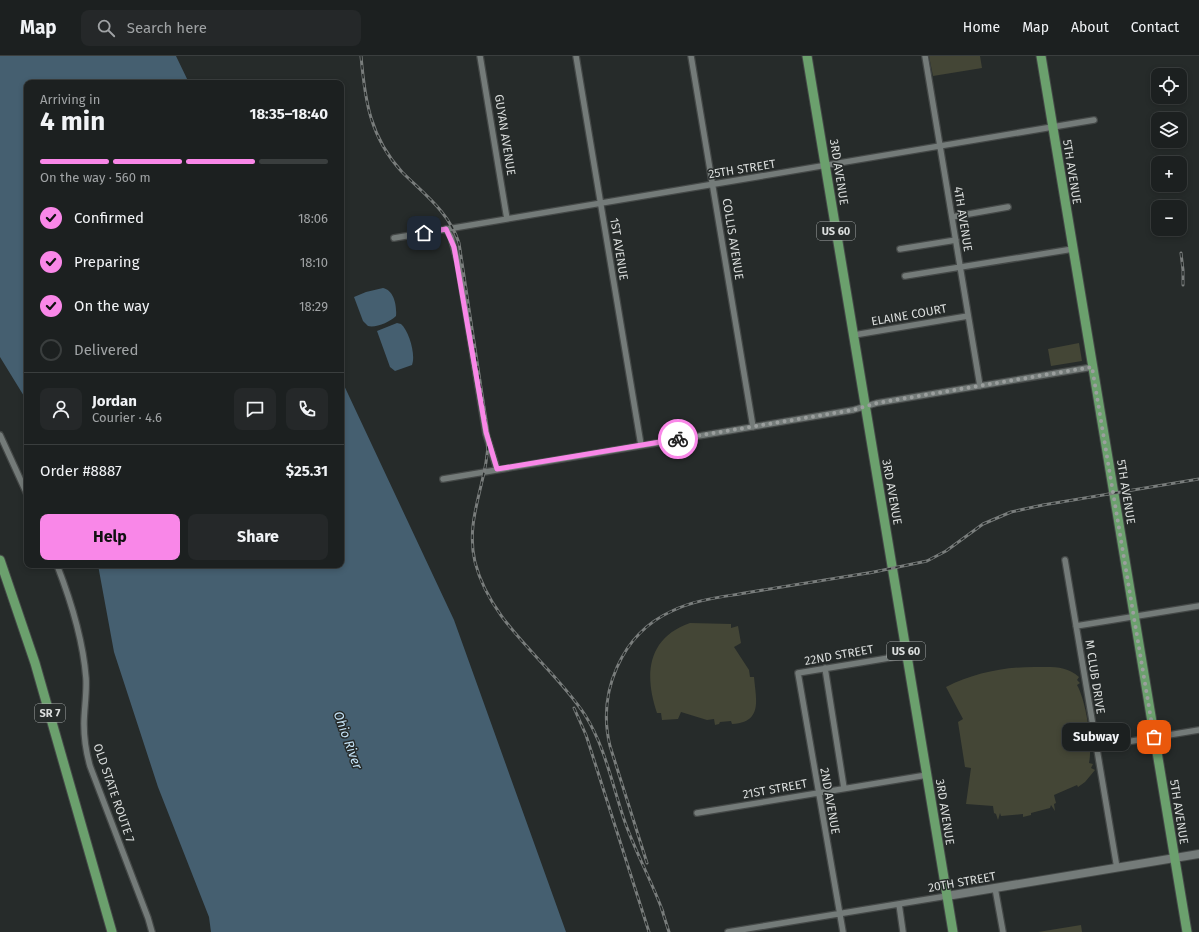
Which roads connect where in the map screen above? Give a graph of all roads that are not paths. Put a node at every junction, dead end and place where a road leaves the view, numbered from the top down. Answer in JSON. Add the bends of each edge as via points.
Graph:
{"nodes":[{"id":1,"x":480,"y":56,"type":"edge"},
{"id":2,"x":576,"y":56,"type":"edge"},
{"id":3,"x":691,"y":56,"type":"edge"},
{"id":4,"x":807,"y":56,"type":"edge"},
{"id":5,"x":925,"y":56,"type":"edge"},
{"id":6,"x":1041,"y":56,"type":"edge"},
{"id":7,"x":1094,"y":120,"type":"dead end"},
{"id":8,"x":1053,"y":128,"type":"junction"},
{"id":9,"x":940,"y":146,"type":"junction"},
{"id":10,"x":826,"y":166,"type":"junction"},
{"id":11,"x":713,"y":185,"type":"junction"},
{"id":12,"x":600,"y":203,"type":"junction"},
{"id":13,"x":1008,"y":207,"type":"dead end"},
{"id":14,"x":952,"y":217,"type":"junction"},
{"id":15,"x":508,"y":218,"type":"junction"},
{"id":16,"x":446,"y":229,"type":"junction"},
{"id":17,"x":394,"y":238,"type":"dead end"},
{"id":18,"x":956,"y":240,"type":"junction"},
{"id":19,"x":900,"y":248,"type":"dead end"},
{"id":20,"x":1073,"y":249,"type":"junction"},
{"id":21,"x":960,"y":268,"type":"junction"},
{"id":22,"x":905,"y":276,"type":"dead end"},
{"id":23,"x":968,"y":316,"type":"junction"},
{"id":24,"x":854,"y":335,"type":"junction"},
{"id":25,"x":1092,"y":367,"type":"junction"},
{"id":26,"x":980,"y":386,"type":"junction"},
{"id":27,"x":865,"y":406,"type":"junction"},
{"id":28,"x":753,"y":427,"type":"junction"},
{"id":29,"x":0,"y":435,"type":"edge"},
{"id":30,"x":641,"y":445,"type":"junction"},
{"id":31,"x":497,"y":469,"type":"junction"},
{"id":32,"x":443,"y":479,"type":"dead end"},
{"id":33,"x":24,"y":487,"type":"edge"},
{"id":34,"x":0,"y":560,"type":"edge"},
{"id":35,"x":1065,"y":560,"type":"dead end"},
{"id":36,"x":58,"y":568,"type":"edge"},
{"id":37,"x":1199,"y":606,"type":"edge"},
{"id":38,"x":1134,"y":616,"type":"junction"},
{"id":39,"x":1076,"y":626,"type":"junction"},
{"id":40,"x":907,"y":654,"type":"junction"},
{"id":41,"x":825,"y":668,"type":"junction"},
{"id":42,"x":798,"y":673,"type":"joint"},
{"id":43,"x":1199,"y":730,"type":"edge"},
{"id":44,"x":1154,"y":737,"type":"junction"},
{"id":45,"x":1096,"y":747,"type":"junction"},
{"id":46,"x":927,"y":774,"type":"junction"},
{"id":47,"x":844,"y":788,"type":"junction"},
{"id":48,"x":818,"y":792,"type":"junction"},
{"id":49,"x":697,"y":813,"type":"dead end"},
{"id":50,"x":1199,"y":854,"type":"edge"},
{"id":51,"x":1174,"y":858,"type":"junction"},
{"id":52,"x":1117,"y":868,"type":"junction"},
{"id":53,"x":995,"y":888,"type":"junction"},
{"id":54,"x":947,"y":896,"type":"junction"},
{"id":55,"x":899,"y":904,"type":"junction"},
{"id":56,"x":840,"y":914,"type":"junction"},
{"id":57,"x":112,"y":932,"type":"edge"},
{"id":58,"x":152,"y":932,"type":"edge"},
{"id":59,"x":728,"y":932,"type":"edge"},
{"id":60,"x":843,"y":932,"type":"edge"},
{"id":61,"x":904,"y":932,"type":"edge"},
{"id":62,"x":953,"y":932,"type":"edge"},
{"id":63,"x":1003,"y":932,"type":"edge"},
{"id":64,"x":1187,"y":932,"type":"edge"}],
"edges":[{"from":1,"to":15,"type":"street","name":"GUYAN AVENUE"},
{"from":2,"to":12,"type":"street","name":"1ST AVENUE"},
{"from":3,"to":11,"type":"street","name":"COLLIS AVENUE"},
{"from":4,"to":10,"type":"main road","name":"3RD AVENUE","number":"US 60"},
{"from":5,"to":9,"type":"street","name":"4TH AVENUE"},
{"from":6,"to":8,"type":"main road","name":"5TH AVENUE"},
{"from":7,"to":8,"type":"street","name":"25TH STREET"},
{"from":8,"to":9,"type":"street","name":"25TH STREET"},
{"from":8,"to":20,"type":"main road","name":"5TH AVENUE"},
{"from":9,"to":10,"type":"street","name":"25TH STREET"},
{"from":9,"to":14,"type":"street","name":"4TH AVENUE"},
{"from":10,"to":11,"type":"street","name":"25TH STREET"},
{"from":10,"to":24,"type":"main road","name":"3RD AVENUE","number":"US 60"},
{"from":11,"to":12,"type":"street","name":"25TH STREET"},
{"from":11,"to":28,"type":"street","name":"COLLIS AVENUE"},
{"from":12,"to":15,"type":"street","name":"25TH STREET"},
{"from":12,"to":30,"type":"street","name":"1ST AVENUE"},
{"from":13,"to":14,"type":"street"},
{"from":14,"to":18,"type":"street","name":"4TH AVENUE"},
{"from":15,"to":16,"type":"street","name":"25TH STREET"},
{"from":16,"to":17,"type":"street","name":"25TH STREET"},
{"from":16,"to":31,"type":"street","via":[[451,237],[458,263],[486,432]]},
{"from":18,"to":19,"type":"street"},
{"from":18,"to":21,"type":"street","name":"4TH AVENUE"},
{"from":20,"to":21,"type":"street"},
{"from":20,"to":25,"type":"main road","name":"5TH AVENUE"},
{"from":21,"to":22,"type":"street"},
{"from":21,"to":23,"type":"street","name":"4TH AVENUE"},
{"from":23,"to":24,"type":"street","name":"ELAINE COURT"},
{"from":23,"to":26,"type":"street","name":"4TH AVENUE"},
{"from":24,"to":27,"type":"main road","name":"3RD AVENUE","number":"US 60"},
{"from":25,"to":26,"type":"street"},
{"from":25,"to":38,"type":"main road","name":"5TH AVENUE"},
{"from":26,"to":27,"type":"street"},
{"from":27,"to":28,"type":"street"},
{"from":27,"to":40,"type":"main road","name":"3RD AVENUE","number":"US 60"},
{"from":28,"to":30,"type":"street"},
{"from":29,"to":33,"type":"street"},
{"from":30,"to":31,"type":"street"},
{"from":31,"to":32,"type":"street"},
{"from":34,"to":57,"type":"main road","number":"SR 7","via":[[40,679]]},
{"from":35,"to":39,"type":"street","name":"M CLUB DRIVE"},
{"from":36,"to":58,"type":"street","name":"OLD STATE ROUTE 7","via":[[81,642],[86,678],[85,749]]},
{"from":37,"to":38,"type":"street"},
{"from":38,"to":39,"type":"street"},
{"from":38,"to":44,"type":"main road","name":"5TH AVENUE"},
{"from":39,"to":45,"type":"street","name":"M CLUB DRIVE"},
{"from":40,"to":41,"type":"street","name":"22ND STREET"},
{"from":40,"to":46,"type":"main road","name":"3RD AVENUE","number":"US 60"},
{"from":41,"to":42,"type":"street","name":"22ND STREET"},
{"from":41,"to":47,"type":"street"},
{"from":42,"to":48,"type":"street","name":"2ND AVENUE"},
{"from":43,"to":44,"type":"street"},
{"from":44,"to":45,"type":"street"},
{"from":44,"to":51,"type":"main road","name":"5TH AVENUE"},
{"from":45,"to":52,"type":"street","name":"M CLUB DRIVE"},
{"from":46,"to":47,"type":"street","name":"21ST STREET"},
{"from":46,"to":54,"type":"main road","name":"3RD AVENUE","number":"US 60"},
{"from":47,"to":48,"type":"street","name":"21ST STREET"},
{"from":48,"to":49,"type":"street","name":"21ST STREET"},
{"from":48,"to":56,"type":"street","name":"2ND AVENUE"},
{"from":50,"to":51,"type":"main road","name":"20TH STREET"},
{"from":51,"to":52,"type":"main road","name":"20TH STREET"},
{"from":51,"to":64,"type":"main road","name":"5TH AVENUE"},
{"from":52,"to":53,"type":"main road","name":"20TH STREET"},
{"from":53,"to":54,"type":"main road","name":"20TH STREET"},
{"from":53,"to":63,"type":"street"},
{"from":54,"to":55,"type":"street","name":"20TH STREET"},
{"from":54,"to":62,"type":"main road","name":"3RD AVENUE","number":"US 60"},
{"from":55,"to":56,"type":"street","name":"20TH STREET"},
{"from":55,"to":61,"type":"street"},
{"from":56,"to":59,"type":"street","name":"20TH STREET"},
{"from":56,"to":60,"type":"street","name":"2ND AVENUE"}]}
